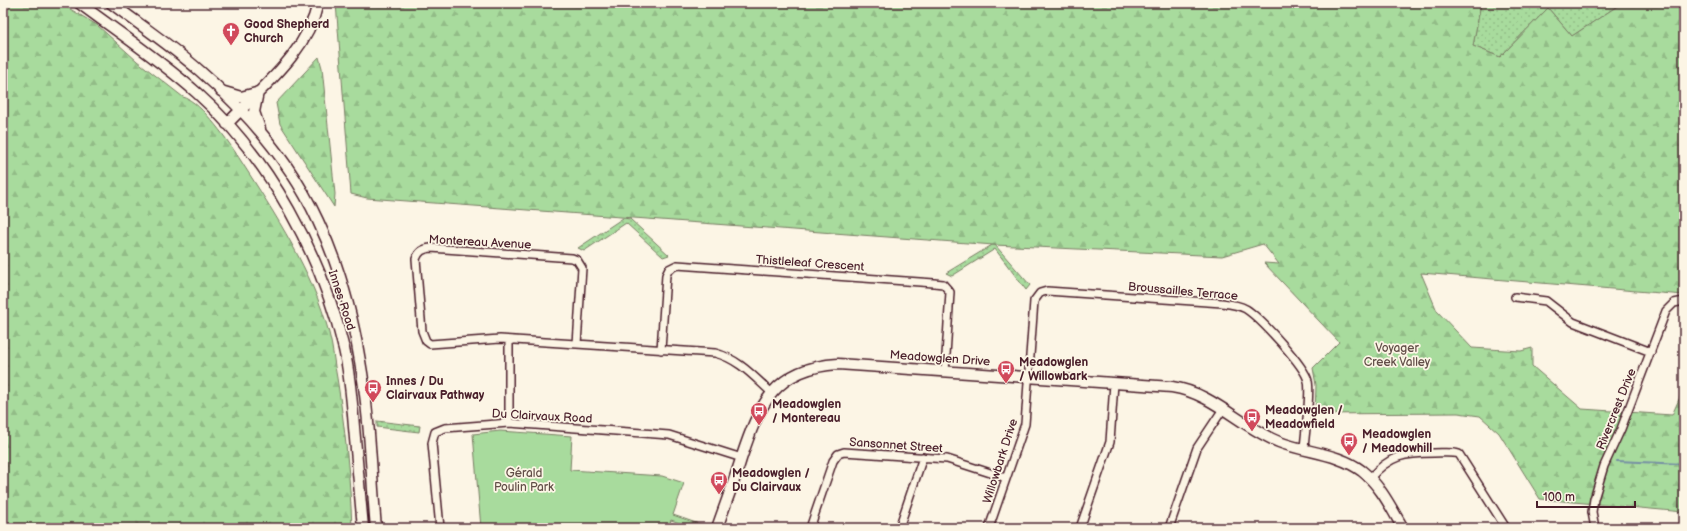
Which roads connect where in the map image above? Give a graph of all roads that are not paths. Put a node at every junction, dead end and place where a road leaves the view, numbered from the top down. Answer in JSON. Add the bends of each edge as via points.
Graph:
{"nodes":[{"id":1,"x":79,"y":3,"type":"edge"},
{"id":2,"x":111,"y":3,"type":"edge"},
{"id":3,"x":318,"y":3,"type":"edge"},
{"id":4,"x":220,"y":91,"type":"junction"},
{"id":5,"x":258,"y":92,"type":"junction"},
{"id":6,"x":240,"y":110,"type":"junction"},
{"id":7,"x":227,"y":124,"type":"junction"},
{"id":8,"x":262,"y":134,"type":"junction"},
{"id":9,"x":1515,"y":297,"type":"dead end"},
{"id":10,"x":1684,"y":301,"type":"edge"},
{"id":11,"x":508,"y":340,"type":"junction"},
{"id":12,"x":577,"y":344,"type":"junction"},
{"id":13,"x":660,"y":350,"type":"junction"},
{"id":14,"x":1651,"y":352,"type":"junction"},
{"id":15,"x":945,"y":371,"type":"junction"},
{"id":16,"x":1029,"y":377,"type":"junction"},
{"id":17,"x":1114,"y":383,"type":"junction"},
{"id":18,"x":772,"y":393,"type":"junction"},
{"id":19,"x":1223,"y":409,"type":"junction"},
{"id":20,"x":509,"y":423,"type":"junction"},
{"id":21,"x":1304,"y":449,"type":"junction"},
{"id":22,"x":923,"y":457,"type":"junction"},
{"id":23,"x":742,"y":458,"type":"junction"},
{"id":24,"x":1006,"y":478,"type":"junction"},
{"id":25,"x":1370,"y":478,"type":"junction"},
{"id":26,"x":363,"y":528,"type":"edge"},
{"id":27,"x":376,"y":528,"type":"edge"},
{"id":28,"x":440,"y":528,"type":"edge"},
{"id":29,"x":717,"y":528,"type":"edge"},
{"id":30,"x":810,"y":528,"type":"edge"},
{"id":31,"x":899,"y":528,"type":"edge"},
{"id":32,"x":990,"y":528,"type":"edge"},
{"id":33,"x":1080,"y":528,"type":"edge"},
{"id":34,"x":1169,"y":528,"type":"edge"},
{"id":35,"x":1403,"y":528,"type":"edge"},
{"id":36,"x":1506,"y":528,"type":"edge"},
{"id":37,"x":1595,"y":528,"type":"edge"}],
"edges":[{"from":1,"to":7,"type":"main road","name":"Innes Road","via":[[197,93]]},
{"from":2,"to":4,"type":"main road","name":"Innes Road","via":[[199,70]]},
{"from":3,"to":5,"type":"main road","via":[[303,42],[291,59]]},
{"from":4,"to":5,"type":"main road","via":[[241,97]]},
{"from":4,"to":6,"type":"main road","name":"Innes Road"},
{"from":5,"to":6,"type":"main road"},
{"from":5,"to":8,"type":"main road","via":[[254,112]]},
{"from":6,"to":7,"type":"main road"},
{"from":6,"to":8,"type":"main road","name":"Innes Road"},
{"from":7,"to":26,"type":"main road","name":"Innes Road","via":[[282,197],[320,274],[333,310],[349,379]]},
{"from":8,"to":27,"type":"main road","name":"Innes Road","via":[[318,220],[338,270],[354,326],[361,363]]},
{"from":9,"to":14,"type":"street","via":[[1546,301],[1573,322]]},
{"from":10,"to":14,"type":"street","name":"Rivercrest Drive","via":[[1674,303],[1666,311]]},
{"from":11,"to":12,"type":"street","name":"Montereau Avenue"},
{"from":11,"to":12,"type":"street","name":"Montereau Avenue","via":[[435,344],[426,341],[422,331],[416,259],[421,251],[431,248],[577,260],[582,268]]},
{"from":11,"to":20,"type":"street"},
{"from":12,"to":13,"type":"street","name":"Montereau Avenue"},
{"from":13,"to":15,"type":"street","name":"Thistleleaf Crescent","via":[[666,275],[669,268],[677,265],[934,283],[943,284],[950,292]]},
{"from":13,"to":18,"type":"street","name":"Montereau Avenue","via":[[715,353],[730,358]]},
{"from":14,"to":37,"type":"street","name":"Rivercrest Drive","via":[[1604,466],[1592,512]]},
{"from":15,"to":16,"type":"main road","name":"Meadowglen Drive"},
{"from":15,"to":18,"type":"main road","name":"Meadowglen Drive","via":[[825,365],[790,378]]},
{"from":16,"to":17,"type":"main road","name":"Meadowglen Drive"},
{"from":16,"to":21,"type":"street","name":"Broussailles Terrace","via":[[1034,301],[1040,293],[1047,291],[1238,305],[1255,317],[1306,373],[1309,384]]},
{"from":16,"to":24,"type":"street","name":"Willowbark Drive","via":[[1025,424]]},
{"from":17,"to":19,"type":"main road","name":"Meadowglen Drive","via":[[1183,388],[1202,395]]},
{"from":17,"to":33,"type":"street","via":[[1110,442]]},
{"from":18,"to":23,"type":"main road","name":"Meadowglen Drive","via":[[759,411]]},
{"from":19,"to":21,"type":"main road","name":"Meadowglen Drive","via":[[1269,438]]},
{"from":19,"to":34,"type":"street","via":[[1197,448]]},
{"from":20,"to":23,"type":"street","name":"Du Clairvaux Road","via":[[669,435]]},
{"from":20,"to":28,"type":"street","name":"Du Clairvaux Road","via":[[445,428],[435,432],[432,443]]},
{"from":21,"to":25,"type":"main road","name":"Meadowglen Drive","via":[[1342,460]]},
{"from":22,"to":24,"type":"street","name":"Sansonnet Street","via":[[952,460]]},
{"from":22,"to":30,"type":"street","name":"Sansonnet Street","via":[[844,452],[838,454],[833,461]]},
{"from":22,"to":31,"type":"street"},
{"from":23,"to":29,"type":"main road","name":"Meadowglen Drive"},
{"from":24,"to":32,"type":"street","name":"Willowbark Drive"},
{"from":25,"to":35,"type":"main road","name":"Meadowglen Drive"},
{"from":25,"to":36,"type":"street","via":[[1392,459],[1406,454],[1459,454]]}]}
